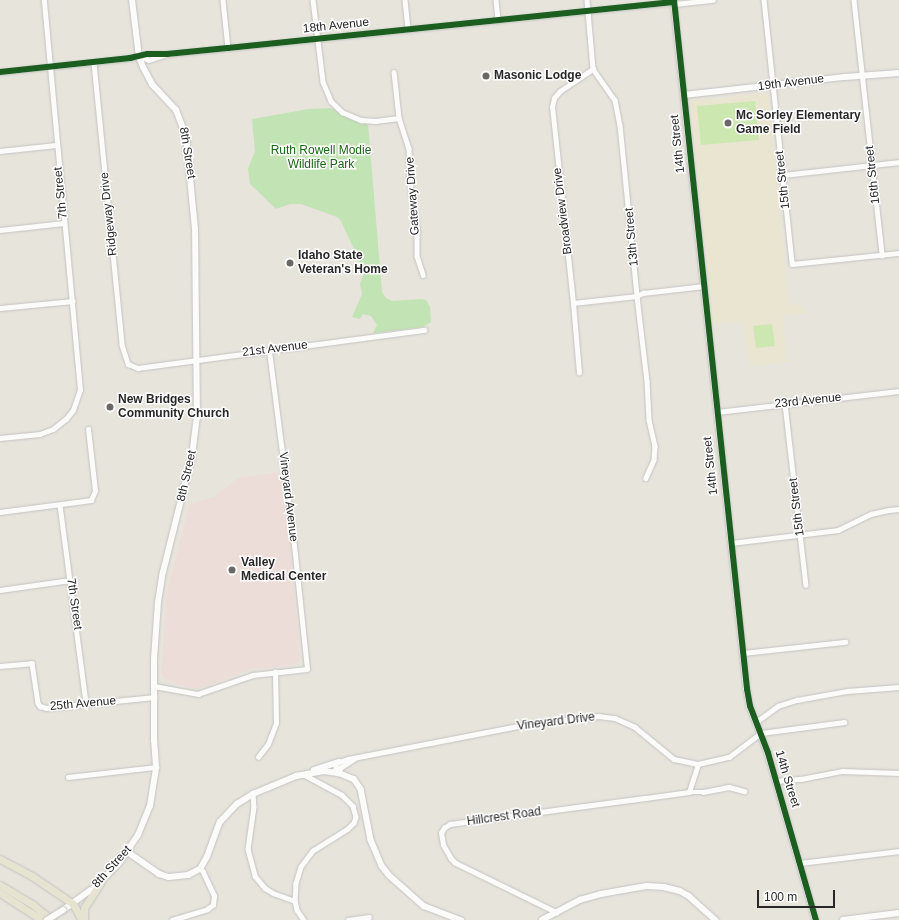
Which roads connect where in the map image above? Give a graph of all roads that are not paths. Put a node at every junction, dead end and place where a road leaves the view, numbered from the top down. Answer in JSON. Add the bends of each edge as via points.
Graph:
{"nodes":[{"id":1,"x":44,"y":0,"type":"edge"},
{"id":2,"x":132,"y":0,"type":"edge"},
{"id":3,"x":223,"y":0,"type":"edge"},
{"id":4,"x":313,"y":0,"type":"edge"},
{"id":5,"x":405,"y":0,"type":"edge"},
{"id":6,"x":496,"y":0,"type":"edge"},
{"id":7,"x":586,"y":0,"type":"edge"},
{"id":8,"x":713,"y":0,"type":"edge"},
{"id":9,"x":764,"y":0,"type":"edge"},
{"id":10,"x":854,"y":0,"type":"edge"},
{"id":11,"x":674,"y":2,"type":"edge"},
{"id":12,"x":588,"y":11,"type":"junction"},
{"id":13,"x":498,"y":19,"type":"junction"},
{"id":14,"x":408,"y":29,"type":"junction"},
{"id":15,"x":316,"y":39,"type":"junction"},
{"id":16,"x":228,"y":48,"type":"junction"},
{"id":17,"x":139,"y":57,"type":"junction"},
{"id":18,"x":94,"y":63,"type":"junction"},
{"id":19,"x":51,"y":67,"type":"junction"},
{"id":20,"x":593,"y":69,"type":"junction"},
{"id":21,"x":0,"y":72,"type":"edge"},
{"id":22,"x":394,"y":72,"type":"dead end"},
{"id":23,"x":899,"y":73,"type":"edge"},
{"id":24,"x":862,"y":77,"type":"junction"},
{"id":25,"x":772,"y":85,"type":"junction"},
{"id":26,"x":684,"y":95,"type":"junction"},
{"id":27,"x":399,"y":118,"type":"junction"},
{"id":28,"x":56,"y":145,"type":"junction"},
{"id":29,"x":0,"y":151,"type":"edge"},
{"id":30,"x":899,"y":162,"type":"edge"},
{"id":31,"x":872,"y":165,"type":"junction"},
{"id":32,"x":783,"y":175,"type":"junction"},
{"id":33,"x":64,"y":223,"type":"junction"},
{"id":34,"x":0,"y":230,"type":"edge"},
{"id":35,"x":899,"y":253,"type":"edge"},
{"id":36,"x":882,"y":255,"type":"junction"},
{"id":37,"x":423,"y":275,"type":"dead end"},
{"id":38,"x":704,"y":286,"type":"junction"},
{"id":39,"x":637,"y":296,"type":"junction"},
{"id":40,"x":73,"y":301,"type":"junction"},
{"id":41,"x":573,"y":303,"type":"junction"},
{"id":42,"x":0,"y":308,"type":"edge"},
{"id":43,"x":424,"y":330,"type":"dead end"},
{"id":44,"x":269,"y":350,"type":"junction"},
{"id":45,"x":197,"y":359,"type":"junction"},
{"id":46,"x":128,"y":364,"type":"joint"},
{"id":47,"x":579,"y":373,"type":"dead end"},
{"id":48,"x":899,"y":391,"type":"edge"},
{"id":49,"x":785,"y":404,"type":"junction"},
{"id":50,"x":717,"y":412,"type":"junction"},
{"id":51,"x":88,"y":429,"type":"dead end"},
{"id":52,"x":0,"y":438,"type":"edge"},
{"id":53,"x":646,"y":478,"type":"dead end"},
{"id":54,"x":60,"y":505,"type":"junction"},
{"id":55,"x":899,"y":510,"type":"edge"},
{"id":56,"x":0,"y":512,"type":"edge"},
{"id":57,"x":800,"y":535,"type":"junction"},
{"id":58,"x":731,"y":543,"type":"junction"},
{"id":59,"x":70,"y":580,"type":"junction"},
{"id":60,"x":806,"y":585,"type":"dead end"},
{"id":61,"x":0,"y":590,"type":"edge"},
{"id":62,"x":845,"y":642,"type":"dead end"},
{"id":63,"x":743,"y":653,"type":"junction"},
{"id":64,"x":0,"y":666,"type":"edge"},
{"id":65,"x":275,"y":672,"type":"junction"},
{"id":66,"x":154,"y":686,"type":"junction"},
{"id":67,"x":899,"y":687,"type":"edge"},
{"id":68,"x":154,"y":697,"type":"junction"},
{"id":69,"x":86,"y":703,"type":"junction"},
{"id":70,"x":756,"y":722,"type":"junction"},
{"id":71,"x":844,"y":722,"type":"dead end"},
{"id":72,"x":761,"y":733,"type":"junction"},
{"id":73,"x":258,"y":757,"type":"dead end"},
{"id":74,"x":354,"y":759,"type":"junction"},
{"id":75,"x":339,"y":762,"type":"junction"},
{"id":76,"x":698,"y":764,"type":"junction"},
{"id":77,"x":156,"y":767,"type":"junction"},
{"id":78,"x":337,"y":772,"type":"junction"},
{"id":79,"x":899,"y":773,"type":"edge"},
{"id":80,"x":303,"y":774,"type":"junction"},
{"id":81,"x":68,"y":777,"type":"dead end"},
{"id":82,"x":776,"y":781,"type":"junction"},
{"id":83,"x":744,"y":791,"type":"dead end"},
{"id":84,"x":689,"y":792,"type":"junction"},
{"id":85,"x":253,"y":794,"type":"junction"},
{"id":86,"x":899,"y":851,"type":"edge"},
{"id":87,"x":128,"y":852,"type":"junction"},
{"id":88,"x":0,"y":859,"type":"edge"},
{"id":89,"x":800,"y":863,"type":"junction"},
{"id":90,"x":200,"y":869,"type":"junction"},
{"id":91,"x":100,"y":883,"type":"junction"},
{"id":92,"x":0,"y":885,"type":"edge"},
{"id":93,"x":0,"y":893,"type":"edge"},
{"id":94,"x":295,"y":901,"type":"junction"},
{"id":95,"x":73,"y":904,"type":"junction"},
{"id":96,"x":557,"y":913,"type":"junction"},
{"id":97,"x":899,"y":913,"type":"edge"},
{"id":98,"x":369,"y":917,"type":"dead end"},
{"id":99,"x":887,"y":917,"type":"edge"},
{"id":100,"x":42,"y":920,"type":"edge"},
{"id":101,"x":47,"y":920,"type":"edge"},
{"id":102,"x":52,"y":920,"type":"edge"},
{"id":103,"x":83,"y":920,"type":"edge"},
{"id":104,"x":172,"y":920,"type":"edge"},
{"id":105,"x":304,"y":920,"type":"edge"},
{"id":106,"x":348,"y":920,"type":"edge"},
{"id":107,"x":461,"y":920,"type":"edge"},
{"id":108,"x":542,"y":920,"type":"edge"},
{"id":109,"x":716,"y":920,"type":"edge"},
{"id":110,"x":816,"y":920,"type":"edge"},
{"id":111,"x":843,"y":920,"type":"edge"}],
"edges":[{"from":1,"to":19,"type":"street","name":"7th Street"},
{"from":2,"to":17,"type":"main road","name":"8th Street"},
{"from":3,"to":16,"type":"street"},
{"from":4,"to":15,"type":"street"},
{"from":5,"to":14,"type":"street"},
{"from":6,"to":13,"type":"street"},
{"from":7,"to":12,"type":"street"},
{"from":8,"to":11,"type":"street","name":"18th Avenue"},
{"from":9,"to":25,"type":"street","name":"15th Street"},
{"from":10,"to":24,"type":"street","name":"16th Street"},
{"from":11,"to":12,"type":"street","name":"18th Avenue"},
{"from":11,"to":26,"type":"street","name":"14th Street"},
{"from":12,"to":13,"type":"street","name":"18th Avenue"},
{"from":12,"to":20,"type":"street"},
{"from":13,"to":14,"type":"street","name":"18th Avenue"},
{"from":14,"to":15,"type":"street","name":"18th Avenue"},
{"from":15,"to":16,"type":"street","name":"18th Avenue"},
{"from":15,"to":27,"type":"street","via":[[325,90],[336,107],[350,116],[366,121]]},
{"from":16,"to":17,"type":"street","name":"18th Avenue","via":[[167,54],[149,60]]},
{"from":17,"to":18,"type":"street","name":"18th Avenue"},
{"from":17,"to":45,"type":"main road","name":"8th Street","via":[[149,79],[179,114],[186,136],[195,229]]},
{"from":18,"to":19,"type":"street","name":"18th Avenue"},
{"from":18,"to":46,"type":"street","name":"Ridgeway Drive","via":[[122,345]]},
{"from":19,"to":21,"type":"street","name":"18th Avenue"},
{"from":19,"to":28,"type":"street","name":"7th Street"},
{"from":20,"to":39,"type":"street","name":"13th Street","via":[[611,94],[619,113]]},
{"from":20,"to":41,"type":"street","name":"Broadview Drive","via":[[560,91],[554,98],[552,107]]},
{"from":22,"to":27,"type":"street","name":"Gateway Drive"},
{"from":23,"to":24,"type":"street","name":"19th Avenue"},
{"from":24,"to":25,"type":"street","name":"19th Avenue"},
{"from":24,"to":31,"type":"street","name":"16th Street"},
{"from":25,"to":26,"type":"street","name":"19th Avenue"},
{"from":25,"to":32,"type":"street","name":"15th Street"},
{"from":26,"to":38,"type":"street","name":"14th Street"},
{"from":27,"to":37,"type":"street","name":"Gateway Drive","via":[[409,148],[410,182],[417,227],[416,256]]},
{"from":28,"to":29,"type":"street"},
{"from":28,"to":33,"type":"street","name":"7th Street"},
{"from":30,"to":31,"type":"street"},
{"from":31,"to":32,"type":"street"},
{"from":31,"to":36,"type":"street","name":"16th Street"},
{"from":32,"to":36,"type":"street","name":"15th Street","via":[[792,264]]},
{"from":33,"to":34,"type":"street"},
{"from":33,"to":40,"type":"street","name":"7th Street"},
{"from":35,"to":36,"type":"street"},
{"from":38,"to":39,"type":"street","via":[[643,293]]},
{"from":38,"to":50,"type":"street","name":"14th Street"},
{"from":39,"to":41,"type":"street"},
{"from":39,"to":53,"type":"street","name":"13th Street","via":[[648,381],[649,420],[655,446],[654,460]]},
{"from":40,"to":42,"type":"street"},
{"from":40,"to":52,"type":"street","name":"7th Street","via":[[80,385],[73,410],[59,425],[40,434]]},
{"from":41,"to":47,"type":"street","name":"Broadview Drive"},
{"from":43,"to":44,"type":"street","name":"21st Avenue"},
{"from":44,"to":45,"type":"street","name":"21st Avenue"},
{"from":44,"to":65,"type":"street","name":"Vineyard Avenue","via":[[307,668]]},
{"from":45,"to":46,"type":"street","name":"21st Avenue","via":[[138,368]]},
{"from":45,"to":66,"type":"main road","name":"8th Street","via":[[196,436],[160,592],[154,641]]},
{"from":48,"to":49,"type":"street","name":"23rd Avenue"},
{"from":49,"to":50,"type":"street","name":"23rd Avenue"},
{"from":49,"to":57,"type":"street","name":"15th Street"},
{"from":50,"to":58,"type":"street","name":"14th Street"},
{"from":51,"to":54,"type":"street","via":[[95,491],[88,502]]},
{"from":54,"to":56,"type":"street"},
{"from":54,"to":59,"type":"street","name":"7th Street"},
{"from":55,"to":57,"type":"street","via":[[871,514],[838,530]]},
{"from":57,"to":58,"type":"street"},
{"from":57,"to":60,"type":"street","name":"15th Street"},
{"from":58,"to":63,"type":"street","name":"14th Street"},
{"from":59,"to":61,"type":"street"},
{"from":59,"to":69,"type":"street","name":"7th Street"},
{"from":62,"to":63,"type":"street"},
{"from":63,"to":70,"type":"street","name":"14th Street","via":[[750,706]]},
{"from":64,"to":69,"type":"street","name":"25th Avenue","via":[[32,663],[40,706],[46,708]]},
{"from":65,"to":66,"type":"street","via":[[248,676],[198,694]]},
{"from":65,"to":73,"type":"street","via":[[276,723],[268,744]]},
{"from":66,"to":68,"type":"main road","name":"8th Street"},
{"from":67,"to":70,"type":"street","via":[[848,691],[797,700],[778,706]]},
{"from":68,"to":69,"type":"street","name":"25th Avenue"},
{"from":68,"to":77,"type":"main road","name":"8th Street"},
{"from":70,"to":72,"type":"street","name":"14th Street"},
{"from":71,"to":72,"type":"street"},
{"from":72,"to":76,"type":"street","name":"Vineyard Drive","via":[[729,757]]},
{"from":72,"to":82,"type":"street","name":"14th Street"},
{"from":74,"to":75,"type":"street","name":"Vineyard Drive"},
{"from":74,"to":76,"type":"street","name":"Vineyard Drive","via":[[523,725],[598,716],[615,718],[635,727],[674,759]]},
{"from":74,"to":78,"type":"street","name":"Vineyard Drive"},
{"from":75,"to":78,"type":"street","via":[[335,764]]},
{"from":75,"to":80,"type":"street"},
{"from":76,"to":84,"type":"street"},
{"from":77,"to":81,"type":"street"},
{"from":77,"to":87,"type":"main road","name":"8th Street","via":[[150,806]]},
{"from":78,"to":80,"type":"street"},
{"from":78,"to":107,"type":"street","via":[[354,779],[362,789],[371,840],[382,866],[424,906]]},
{"from":79,"to":82,"type":"street","via":[[842,771]]},
{"from":80,"to":85,"type":"street"},
{"from":80,"to":94,"type":"street","via":[[342,794],[353,806],[356,817],[348,830],[312,851],[296,883]]},
{"from":82,"to":89,"type":"street","name":"14th Street"},
{"from":83,"to":84,"type":"street","via":[[729,787]]},
{"from":84,"to":96,"type":"street","name":"Hillcrest Road","via":[[450,824],[444,828],[441,833],[443,845],[455,863]]},
{"from":85,"to":90,"type":"street","via":[[232,807],[220,822]]},
{"from":85,"to":94,"type":"street","via":[[254,807],[248,850],[255,876],[265,888]]},
{"from":86,"to":89,"type":"street"},
{"from":87,"to":90,"type":"street","via":[[152,870],[165,876],[188,875]]},
{"from":87,"to":91,"type":"main road","name":"8th Street"},
{"from":88,"to":95,"type":"main road","via":[[32,876]]},
{"from":89,"to":110,"type":"street","name":"14th Street"},
{"from":90,"to":104,"type":"street","via":[[214,896],[213,905]]},
{"from":91,"to":95,"type":"main road","name":"8th Street"},
{"from":91,"to":103,"type":"main road","via":[[84,908]]},
{"from":92,"to":102,"type":"main road","via":[[32,904]]},
{"from":93,"to":100,"type":"main road"},
{"from":94,"to":105,"type":"street","via":[[297,910]]},
{"from":95,"to":101,"type":"main road","name":"8th Street","bridge":true},
{"from":95,"to":103,"type":"main road"},
{"from":96,"to":108,"type":"street"},
{"from":96,"to":109,"type":"street","via":[[580,900],[601,894],[634,887],[658,886],[680,891]]},
{"from":97,"to":99,"type":"street"},
{"from":98,"to":106,"type":"street"},
{"from":99,"to":111,"type":"street"}]}
